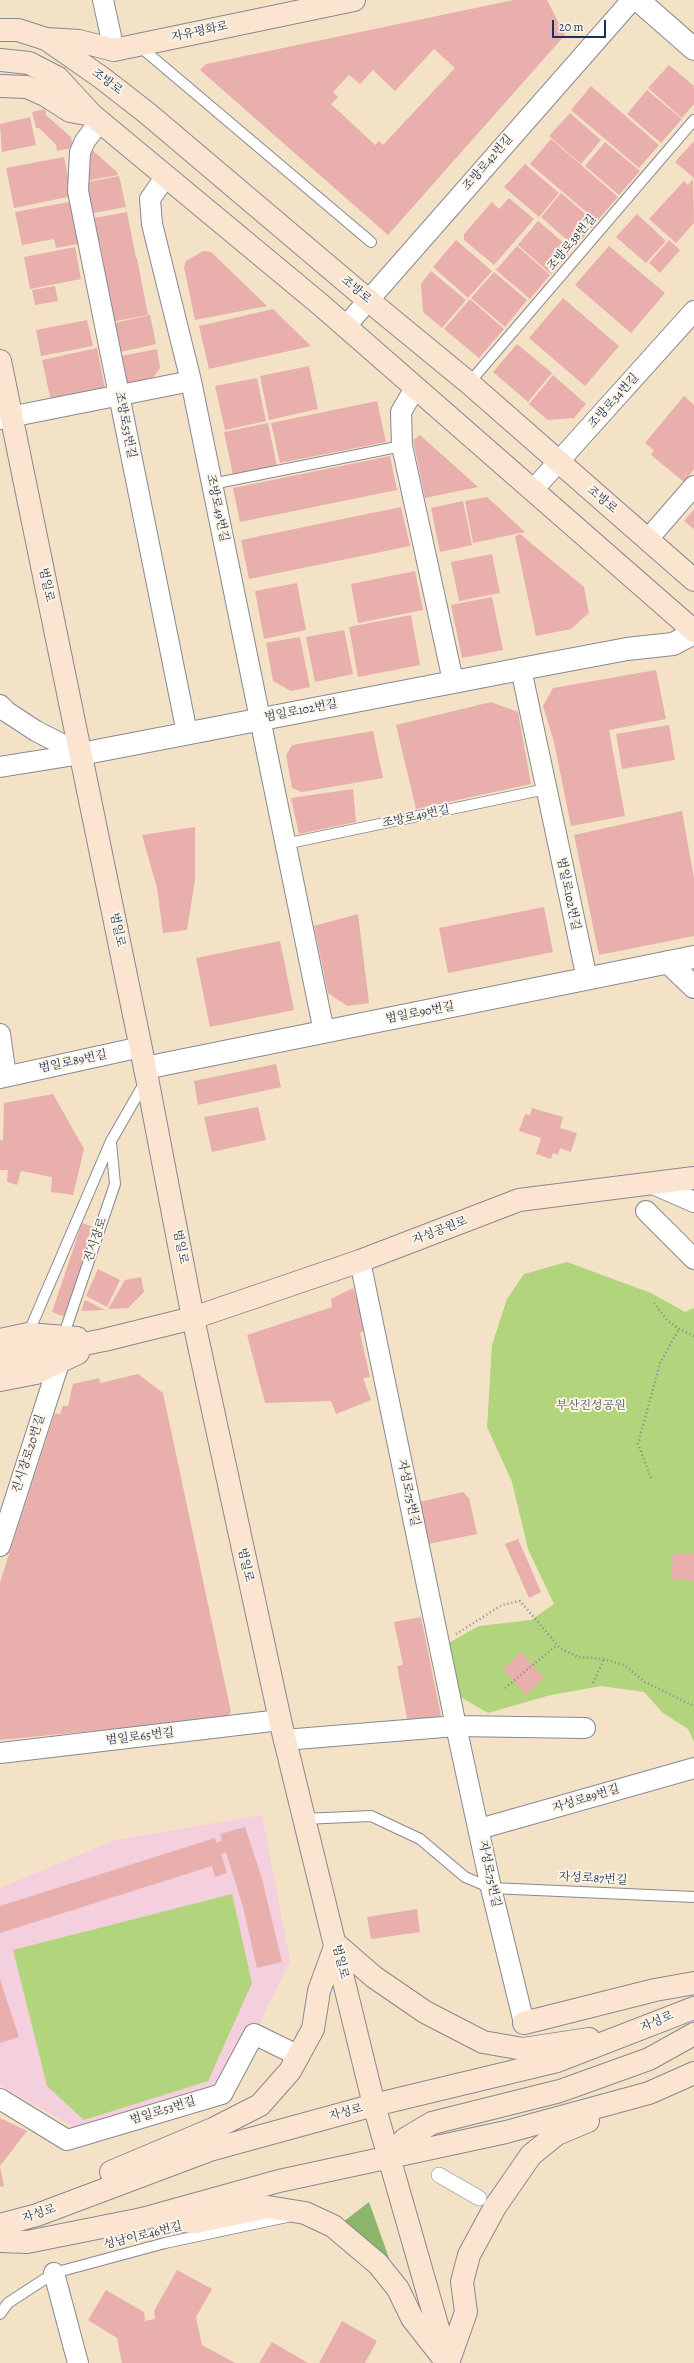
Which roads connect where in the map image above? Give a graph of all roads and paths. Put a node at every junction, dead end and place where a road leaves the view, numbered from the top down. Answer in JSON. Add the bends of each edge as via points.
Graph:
{"nodes":[{"id":1,"x":632,"y":0,"type":"edge"},
{"id":2,"x":638,"y":0,"type":"edge"},
{"id":3,"x":343,"y":1,"type":"edge"},
{"id":4,"x":108,"y":5,"type":"edge"},
{"id":5,"x":0,"y":30,"type":"edge"},
{"id":6,"x":46,"y":39,"type":"junction"},
{"id":7,"x":138,"y":45,"type":"junction"},
{"id":8,"x":694,"y":49,"type":"edge"},
{"id":9,"x":114,"y":50,"type":"junction"},
{"id":10,"x":0,"y":60,"type":"edge"},
{"id":11,"x":0,"y":86,"type":"edge"},
{"id":12,"x":96,"y":118,"type":"junction"},
{"id":13,"x":694,"y":120,"type":"edge"},
{"id":14,"x":166,"y":176,"type":"junction"},
{"id":15,"x":371,"y":242,"type":"dead end"},
{"id":16,"x":368,"y":300,"type":"junction"},
{"id":17,"x":694,"y":311,"type":"edge"},
{"id":18,"x":345,"y":327,"type":"junction"},
{"id":19,"x":0,"y":361,"type":"edge"},
{"id":20,"x":191,"y":381,"type":"junction"},
{"id":21,"x":470,"y":383,"type":"junction"},
{"id":22,"x":415,"y":388,"type":"junction"},
{"id":23,"x":119,"y":395,"type":"junction"},
{"id":24,"x":6,"y":418,"type":"edge"},
{"id":25,"x":402,"y":446,"type":"junction"},
{"id":26,"x":559,"y":463,"type":"junction"},
{"id":27,"x":212,"y":484,"type":"junction"},
{"id":28,"x":694,"y":486,"type":"edge"},
{"id":29,"x":533,"y":490,"type":"junction"},
{"id":30,"x":648,"y":539,"type":"junction"},
{"id":31,"x":694,"y":580,"type":"edge"},
{"id":32,"x":694,"y":632,"type":"edge"},
{"id":33,"x":521,"y":669,"type":"junction"},
{"id":34,"x":453,"y":681,"type":"junction"},
{"id":35,"x":0,"y":705,"type":"edge"},
{"id":36,"x":260,"y":719,"type":"junction"},
{"id":37,"x":187,"y":733,"type":"junction"},
{"id":38,"x":81,"y":754,"type":"junction"},
{"id":39,"x":0,"y":767,"type":"edge"},
{"id":40,"x":546,"y":789,"type":"junction"},
{"id":41,"x":286,"y":844,"type":"junction"},
{"id":42,"x":694,"y":957,"type":"edge"},
{"id":43,"x":668,"y":962,"type":"junction"},
{"id":44,"x":587,"y":979,"type":"junction"},
{"id":45,"x":694,"y":987,"type":"edge"},
{"id":46,"x":324,"y":1032,"type":"junction"},
{"id":47,"x":0,"y":1034,"type":"edge"},
{"id":48,"x":141,"y":1047,"type":"junction"},
{"id":49,"x":146,"y":1073,"type":"junction"},
{"id":50,"x":3,"y":1077,"type":"edge"},
{"id":51,"x":111,"y":1141,"type":"junction"},
{"id":52,"x":694,"y":1178,"type":"edge"},
{"id":53,"x":653,"y":1184,"type":"junction"},
{"id":54,"x":694,"y":1202,"type":"edge"},
{"id":55,"x":646,"y":1211,"type":"dead end"},
{"id":56,"x":694,"y":1259,"type":"edge"},
{"id":57,"x":360,"y":1261,"type":"junction"},
{"id":58,"x":654,"y":1303,"type":"dead end"},
{"id":59,"x":194,"y":1318,"type":"junction"},
{"id":60,"x":679,"y":1329,"type":"junction"},
{"id":61,"x":28,"y":1334,"type":"junction"},
{"id":62,"x":693,"y":1336,"type":"edge"},
{"id":63,"x":63,"y":1337,"type":"junction"},
{"id":64,"x":0,"y":1340,"type":"edge"},
{"id":65,"x":104,"y":1340,"type":"junction"},
{"id":66,"x":0,"y":1361,"type":"edge"},
{"id":67,"x":59,"y":1363,"type":"junction"},
{"id":68,"x":0,"y":1380,"type":"edge"},
{"id":69,"x":651,"y":1478,"type":"dead end"},
{"id":70,"x":0,"y":1546,"type":"edge"},
{"id":71,"x":463,"y":1631,"type":"junction"},
{"id":72,"x":464,"y":1636,"type":"dead end"},
{"id":73,"x":439,"y":1643,"type":"junction"},
{"id":74,"x":557,"y":1645,"type":"junction"},
{"id":75,"x":604,"y":1660,"type":"junction"},
{"id":76,"x":593,"y":1683,"type":"dead end"},
{"id":77,"x":506,"y":1688,"type":"dead end"},
{"id":78,"x":694,"y":1706,"type":"edge"},
{"id":79,"x":456,"y":1726,"type":"junction"},
{"id":80,"x":585,"y":1728,"type":"dead end"},
{"id":81,"x":282,"y":1730,"type":"junction"},
{"id":82,"x":0,"y":1753,"type":"edge"},
{"id":83,"x":694,"y":1768,"type":"edge"},
{"id":84,"x":303,"y":1819,"type":"junction"},
{"id":85,"x":479,"y":1829,"type":"junction"},
{"id":86,"x":490,"y":1888,"type":"junction"},
{"id":87,"x":694,"y":1897,"type":"edge"},
{"id":88,"x":336,"y":1944,"type":"junction"},
{"id":89,"x":694,"y":1983,"type":"edge"},
{"id":90,"x":694,"y":2008,"type":"edge"},
{"id":91,"x":524,"y":2023,"type":"joint"},
{"id":92,"x":694,"y":2034,"type":"edge"},
{"id":93,"x":626,"y":2036,"type":"junction"},
{"id":94,"x":299,"y":2056,"type":"junction"},
{"id":95,"x":694,"y":2073,"type":"edge"},
{"id":96,"x":0,"y":2099,"type":"edge"},
{"id":97,"x":374,"y":2105,"type":"junction"},
{"id":98,"x":602,"y":2106,"type":"junction"},
{"id":99,"x":388,"y":2157,"type":"junction"},
{"id":100,"x":439,"y":2175,"type":"dead end"},
{"id":101,"x":479,"y":2198,"type":"dead end"},
{"id":102,"x":305,"y":2213,"type":"junction"},
{"id":103,"x":37,"y":2216,"type":"junction"},
{"id":104,"x":142,"y":2219,"type":"junction"},
{"id":105,"x":0,"y":2225,"type":"edge"},
{"id":106,"x":0,"y":2241,"type":"edge"},
{"id":107,"x":54,"y":2273,"type":"junction"},
{"id":108,"x":0,"y":2313,"type":"edge"},
{"id":109,"x":78,"y":2363,"type":"edge"},
{"id":110,"x":448,"y":2363,"type":"edge"}],
"edges":[{"from":1,"to":16,"type":"street","name":"조방로42번길"},
{"from":2,"to":8,"type":"street"},
{"from":3,"to":7,"type":"main road","name":"자유평화로"},
{"from":4,"to":9,"type":"street"},
{"from":5,"to":6,"type":"main road","name":"조방로","via":[[18,30]]},
{"from":6,"to":9,"type":"main road","name":"자유평화로","via":[[79,41]]},
{"from":6,"to":16,"type":"main road","name":"조방로","via":[[148,113]]},
{"from":7,"to":9,"type":"main road","name":"자유평화로"},
{"from":7,"to":15,"type":"lane"},
{"from":10,"to":12,"type":"main road","via":[[29,63],[58,78]]},
{"from":11,"to":12,"type":"main road","via":[[27,87],[70,111]]},
{"from":12,"to":14,"type":"main road"},
{"from":12,"to":23,"type":"street","name":"조방로53번길","via":[[80,152],[78,191]]},
{"from":13,"to":21,"type":"lane","name":"조방로38번길"},
{"from":14,"to":18,"type":"main road"},
{"from":14,"to":20,"type":"street","name":"조방로49번길","via":[[150,199],[152,224]]},
{"from":16,"to":18,"type":"street","name":"조방로42번길"},
{"from":16,"to":21,"type":"main road","name":"조방로"},
{"from":17,"to":26,"type":"street","name":"조방로34번길"},
{"from":18,"to":22,"type":"main road"},
{"from":19,"to":24,"type":"main road","name":"범일로"},
{"from":20,"to":23,"type":"street"},
{"from":20,"to":27,"type":"street","name":"조방로49번길"},
{"from":21,"to":26,"type":"main road","name":"조방로"},
{"from":22,"to":25,"type":"street","via":[[401,412]]},
{"from":22,"to":29,"type":"main road"},
{"from":23,"to":24,"type":"street"},
{"from":23,"to":37,"type":"street","name":"조방로53번길"},
{"from":24,"to":38,"type":"main road","name":"범일로"},
{"from":25,"to":27,"type":"lane"},
{"from":25,"to":34,"type":"street"},
{"from":26,"to":29,"type":"street","name":"조방로34번길"},
{"from":26,"to":30,"type":"main road","name":"조방로"},
{"from":27,"to":36,"type":"street","name":"조방로49번길"},
{"from":28,"to":30,"type":"street"},
{"from":29,"to":32,"type":"main road"},
{"from":30,"to":31,"type":"main road","name":"조방로"},
{"from":32,"to":33,"type":"street","name":"범일로102번길","via":[[673,644]]},
{"from":33,"to":34,"type":"street","name":"범일로102번길"},
{"from":33,"to":40,"type":"street","name":"범일로102번길"},
{"from":34,"to":36,"type":"street","name":"범일로102번길"},
{"from":35,"to":38,"type":"street","via":[[36,731]]},
{"from":36,"to":37,"type":"street","name":"범일로102번길"},
{"from":36,"to":41,"type":"street","name":"조방로49번길"},
{"from":37,"to":38,"type":"street","name":"범일로102번길"},
{"from":38,"to":39,"type":"street"},
{"from":38,"to":48,"type":"main road","name":"범일로"},
{"from":40,"to":41,"type":"lane","name":"조방로49번길"},
{"from":40,"to":44,"type":"street","name":"범일로102번길"},
{"from":41,"to":46,"type":"street","name":"조방로49번길"},
{"from":42,"to":43,"type":"street","name":"범일로90번길"},
{"from":43,"to":44,"type":"street","name":"범일로90번길"},
{"from":43,"to":45,"type":"street"},
{"from":44,"to":46,"type":"street","name":"범일로90번길"},
{"from":46,"to":49,"type":"street","name":"범일로90번길"},
{"from":47,"to":50,"type":"street","name":"범일로89번길"},
{"from":48,"to":49,"type":"main road","name":"범일로"},
{"from":48,"to":50,"type":"street","name":"범일로89번길"},
{"from":49,"to":51,"type":"lane"},
{"from":49,"to":59,"type":"main road","name":"범일로"},
{"from":51,"to":61,"type":"lane"},
{"from":51,"to":63,"type":"lane","name":"진시장로","via":[[115,1184]]},
{"from":52,"to":53,"type":"main road","name":"자성공원로"},
{"from":53,"to":54,"type":"street"},
{"from":53,"to":57,"type":"main road","name":"자성공원로","via":[[519,1200]]},
{"from":55,"to":56,"type":"street"},
{"from":57,"to":59,"type":"main road","name":"자성공원로"},
{"from":57,"to":73,"type":"street","name":"자성로75번길"},
{"from":58,"to":60,"type":"path","via":[[667,1320]]},
{"from":59,"to":65,"type":"main road"},
{"from":59,"to":81,"type":"main road","name":"범일로"},
{"from":60,"to":62,"type":"path"},
{"from":60,"to":69,"type":"path","via":[[660,1363],[638,1444]]},
{"from":61,"to":63,"type":"main road"},
{"from":61,"to":64,"type":"main road"},
{"from":63,"to":65,"type":"main road"},
{"from":65,"to":66,"type":"main road"},
{"from":65,"to":67,"type":"main road"},
{"from":67,"to":68,"type":"main road","via":[[36,1373]]},
{"from":67,"to":70,"type":"street","name":"진시장로20번길"},
{"from":71,"to":72,"type":"path"},
{"from":71,"to":73,"type":"path"},
{"from":71,"to":74,"type":"path","via":[[502,1605],[520,1601]]},
{"from":73,"to":79,"type":"street","name":"자성로75번길"},
{"from":74,"to":75,"type":"path","via":[[578,1657]]},
{"from":74,"to":77,"type":"path"},
{"from":75,"to":76,"type":"path"},
{"from":75,"to":78,"type":"path","via":[[624,1665],[645,1682]]},
{"from":79,"to":80,"type":"street"},
{"from":79,"to":81,"type":"street"},
{"from":79,"to":85,"type":"street","name":"자성로75번길"},
{"from":81,"to":82,"type":"street","name":"범일로65번길"},
{"from":81,"to":84,"type":"main road","name":"범일로"},
{"from":83,"to":85,"type":"street","name":"자성로89번길"},
{"from":84,"to":86,"type":"lane","via":[[371,1816],[420,1839],[465,1877]]},
{"from":84,"to":88,"type":"main road","name":"범일로"},
{"from":85,"to":86,"type":"street","name":"자성로75번길"},
{"from":86,"to":87,"type":"lane","name":"자성로87번길"},
{"from":86,"to":91,"type":"street","name":"자성로75번길"},
{"from":88,"to":93,"type":"main road","via":[[374,1977],[425,2012],[483,2042],[524,2050],[579,2040]]},
{"from":88,"to":94,"type":"main road","via":[[319,1991],[313,2029]]},
{"from":88,"to":97,"type":"main road","name":"범일로"},
{"from":89,"to":91,"type":"main road","via":[[655,1990]]},
{"from":90,"to":93,"type":"main road","name":"자성로"},
{"from":92,"to":99,"type":"main road","via":[[649,2059],[560,2091],[432,2123],[405,2139]]},
{"from":93,"to":97,"type":"main road","name":"자성로","via":[[557,2060]]},
{"from":94,"to":96,"type":"street","name":"범일로53번길","via":[[254,2034],[222,2094],[67,2140]]},
{"from":94,"to":103,"type":"main road","via":[[290,2071],[260,2105],[213,2129],[100,2177]]},
{"from":95,"to":98,"type":"main road","name":"자성로","via":[[650,2092]]},
{"from":97,"to":99,"type":"main road","name":"범일로"},
{"from":97,"to":103,"type":"main road","name":"자성로","via":[[210,2150]]},
{"from":98,"to":99,"type":"main road","name":"자성로","via":[[506,2132]]},
{"from":98,"to":110,"type":"main road","via":[[589,2121],[557,2134],[531,2155],[495,2207],[469,2255],[462,2282],[466,2312]]},
{"from":99,"to":104,"type":"main road","name":"자성로","via":[[279,2181]]},
{"from":99,"to":110,"type":"main road","name":"범일로"},
{"from":100,"to":101,"type":"street"},
{"from":102,"to":104,"type":"main road","via":[[268,2207],[196,2222]]},
{"from":102,"to":107,"type":"lane","name":"성남이로46번길","via":[[165,2243]]},
{"from":102,"to":110,"type":"main road","via":[[332,2226],[378,2264],[398,2289],[412,2318]]},
{"from":103,"to":105,"type":"main road","name":"자성로"},
{"from":104,"to":106,"type":"main road","name":"자성로","via":[[27,2242]]},
{"from":107,"to":108,"type":"lane","name":"성남이로46번길","via":[[8,2303]]},
{"from":107,"to":109,"type":"street"}]}
